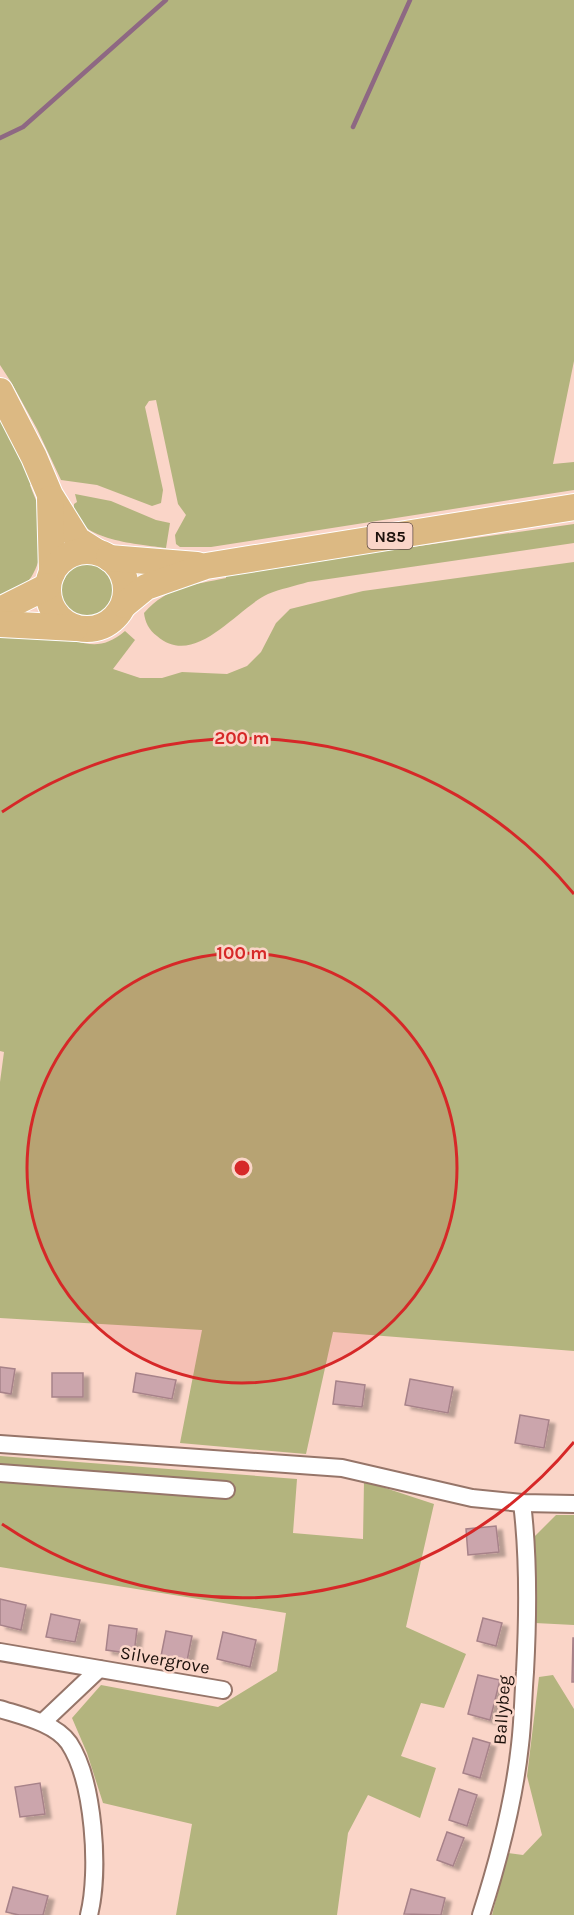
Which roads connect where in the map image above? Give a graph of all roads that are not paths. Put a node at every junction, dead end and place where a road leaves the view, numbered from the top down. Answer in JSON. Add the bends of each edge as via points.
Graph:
{"nodes":[{"id":1,"x":0,"y":391,"type":"edge"},
{"id":2,"x":50,"y":495,"type":"junction"},
{"id":3,"x":574,"y":507,"type":"edge"},
{"id":4,"x":103,"y":555,"type":"junction"},
{"id":5,"x":207,"y":566,"type":"junction"},
{"id":6,"x":50,"y":580,"type":"junction"},
{"id":7,"x":124,"y":605,"type":"junction"},
{"id":8,"x":0,"y":610,"type":"edge"},
{"id":9,"x":0,"y":624,"type":"edge"},
{"id":10,"x":75,"y":628,"type":"junction"},
{"id":11,"x":0,"y":1444,"type":"edge"},
{"id":12,"x":0,"y":1473,"type":"edge"},
{"id":13,"x":226,"y":1490,"type":"dead end"},
{"id":14,"x":522,"y":1503,"type":"junction"},
{"id":15,"x":574,"y":1504,"type":"edge"},
{"id":16,"x":0,"y":1652,"type":"edge"},
{"id":17,"x":99,"y":1669,"type":"junction"},
{"id":18,"x":223,"y":1690,"type":"dead end"},
{"id":19,"x":0,"y":1709,"type":"edge"},
{"id":20,"x":43,"y":1722,"type":"junction"},
{"id":21,"x":89,"y":1915,"type":"edge"},
{"id":22,"x":481,"y":1915,"type":"edge"}],
"edges":[{"from":1,"to":2,"type":"main road"},
{"from":2,"to":4,"type":"main road","via":[[78,540]]},
{"from":2,"to":6,"type":"main road"},
{"from":3,"to":5,"type":"main road","number":"N85"},
{"from":4,"to":5,"type":"main road","number":"N85"},
{"from":4,"to":6,"type":"main road","number":"N85","via":[[83,551],[70,555]]},
{"from":4,"to":7,"type":"main road","via":[[119,567],[125,579]]},
{"from":5,"to":7,"type":"main road","number":"N85","via":[[146,587]]},
{"from":6,"to":8,"type":"main road","number":"N85"},
{"from":6,"to":10,"type":"main road","via":[[49,600],[54,612]]},
{"from":7,"to":10,"type":"main road","number":"N85","via":[[107,624],[86,630]]},
{"from":9,"to":10,"type":"main road","number":"N85"},
{"from":11,"to":14,"type":"street","via":[[342,1468],[472,1498]]},
{"from":12,"to":13,"type":"street"},
{"from":14,"to":15,"type":"street"},
{"from":14,"to":22,"type":"street","name":"Ballybeg","via":[[528,1625],[520,1746],[494,1873]]},
{"from":16,"to":17,"type":"street","name":"Silvergrove"},
{"from":17,"to":18,"type":"street","name":"Silvergrove"},
{"from":17,"to":20,"type":"street","name":"Silvergrove"},
{"from":19,"to":20,"type":"street"},
{"from":20,"to":21,"type":"street","via":[[68,1742],[83,1776],[94,1857]]}]}
